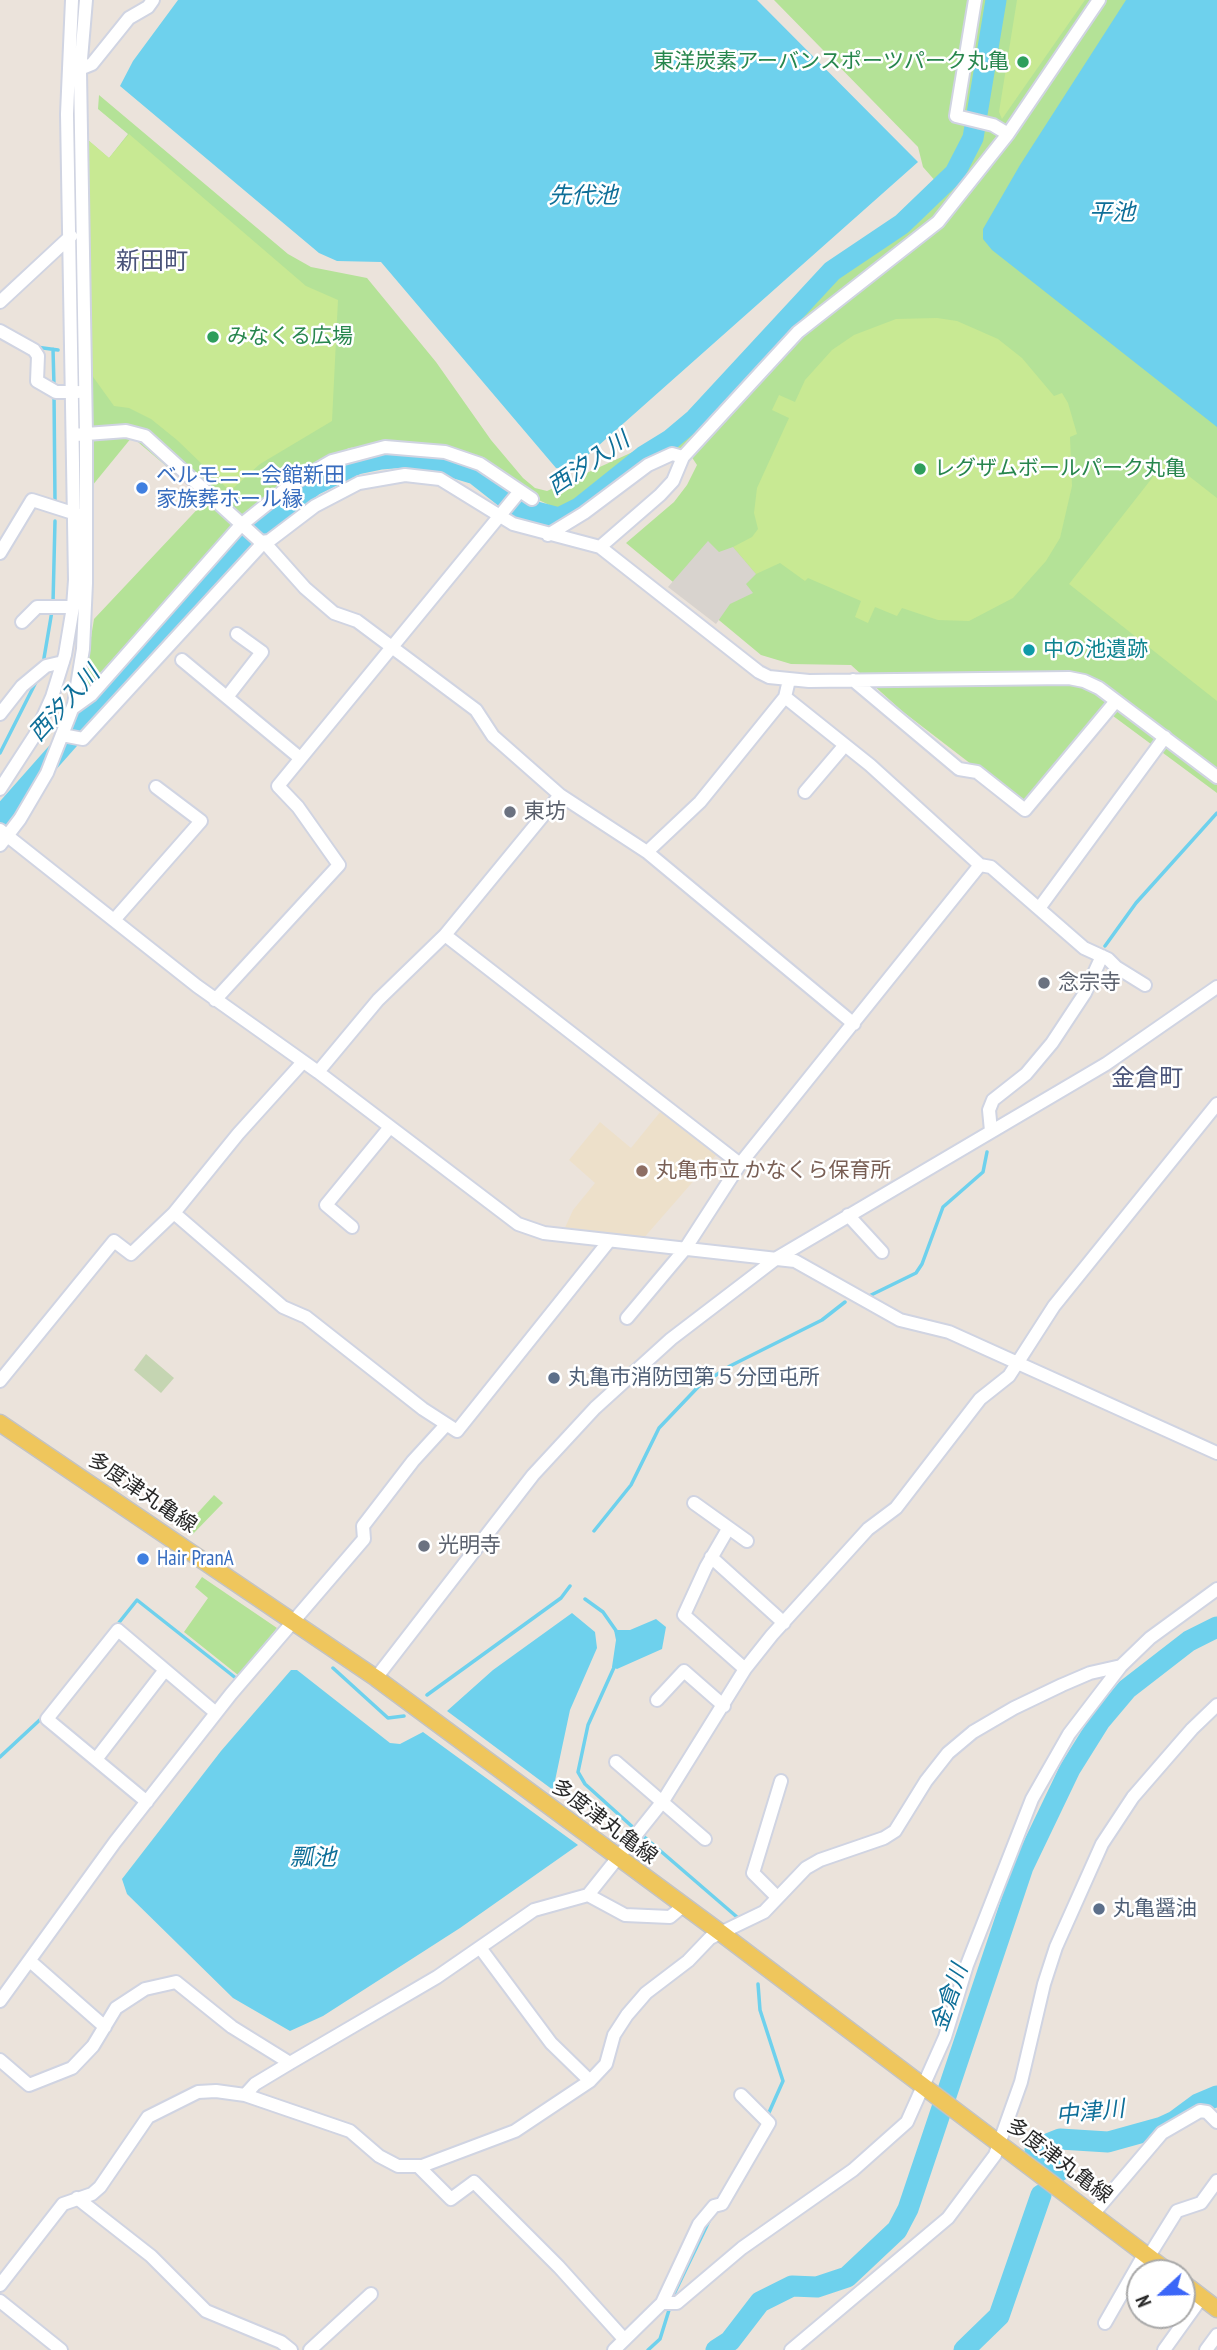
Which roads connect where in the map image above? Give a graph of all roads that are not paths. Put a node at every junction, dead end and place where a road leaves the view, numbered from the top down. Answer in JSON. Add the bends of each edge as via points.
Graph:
{"nodes":[{"id":1,"x":72,"y":0,"type":"edge"},
{"id":2,"x":86,"y":0,"type":"edge"},
{"id":3,"x":153,"y":0,"type":"edge"},
{"id":4,"x":975,"y":0,"type":"edge"},
{"id":5,"x":1099,"y":0,"type":"edge"},
{"id":6,"x":74,"y":71,"type":"junction"},
{"id":7,"x":1008,"y":134,"type":"junction"},
{"id":8,"x":82,"y":236,"type":"junction"},
{"id":9,"x":67,"y":237,"type":"junction"},
{"id":10,"x":0,"y":302,"type":"edge"},
{"id":11,"x":0,"y":331,"type":"edge"},
{"id":12,"x":79,"y":391,"type":"junction"},
{"id":13,"x":80,"y":435,"type":"junction"},
{"id":14,"x":683,"y":457,"type":"junction"},
{"id":15,"x":520,"y":491,"type":"junction"},
{"id":16,"x":532,"y":499,"type":"dead end"},
{"id":17,"x":501,"y":512,"type":"junction"},
{"id":18,"x":80,"y":515,"type":"junction"},
{"id":19,"x":241,"y":525,"type":"junction"},
{"id":20,"x":548,"y":534,"type":"junction"},
{"id":21,"x":262,"y":542,"type":"junction"},
{"id":22,"x":600,"y":547,"type":"junction"},
{"id":23,"x":0,"y":553,"type":"edge"},
{"id":24,"x":73,"y":607,"type":"junction"},
{"id":25,"x":22,"y":622,"type":"dead end"},
{"id":26,"x":237,"y":634,"type":"dead end"},
{"id":27,"x":391,"y":647,"type":"junction"},
{"id":28,"x":182,"y":660,"type":"dead end"},
{"id":29,"x":63,"y":662,"type":"junction"},
{"id":30,"x":789,"y":680,"type":"junction"},
{"id":31,"x":853,"y":680,"type":"junction"},
{"id":32,"x":227,"y":697,"type":"junction"},
{"id":33,"x":785,"y":697,"type":"junction"},
{"id":34,"x":1116,"y":701,"type":"junction"},
{"id":35,"x":72,"y":711,"type":"junction"},
{"id":36,"x":0,"y":715,"type":"edge"},
{"id":37,"x":62,"y":735,"type":"junction"},
{"id":38,"x":1165,"y":737,"type":"junction"},
{"id":39,"x":845,"y":745,"type":"junction"},
{"id":40,"x":300,"y":758,"type":"junction"},
{"id":41,"x":1217,"y":777,"type":"edge"},
{"id":42,"x":156,"y":787,"type":"dead end"},
{"id":43,"x":0,"y":789,"type":"edge"},
{"id":44,"x":805,"y":792,"type":"dead end"},
{"id":45,"x":560,"y":795,"type":"junction"},
{"id":46,"x":3,"y":837,"type":"edge"},
{"id":47,"x":647,"y":852,"type":"junction"},
{"id":48,"x":980,"y":865,"type":"junction"},
{"id":49,"x":1040,"y":907,"type":"junction"},
{"id":50,"x":114,"y":920,"type":"junction"},
{"id":51,"x":445,"y":935,"type":"junction"},
{"id":52,"x":1102,"y":956,"type":"junction"},
{"id":53,"x":1145,"y":985,"type":"dead end"},
{"id":54,"x":1217,"y":987,"type":"edge"},
{"id":55,"x":215,"y":1000,"type":"junction"},
{"id":56,"x":854,"y":1024,"type":"junction"},
{"id":57,"x":303,"y":1062,"type":"junction"},
{"id":58,"x":318,"y":1072,"type":"junction"},
{"id":59,"x":1217,"y":1104,"type":"edge"},
{"id":60,"x":390,"y":1127,"type":"junction"},
{"id":61,"x":991,"y":1131,"type":"junction"},
{"id":62,"x":740,"y":1164,"type":"junction"},
{"id":63,"x":174,"y":1213,"type":"junction"},
{"id":64,"x":848,"y":1214,"type":"junction"},
{"id":65,"x":352,"y":1227,"type":"dead end"},
{"id":66,"x":609,"y":1241,"type":"junction"},
{"id":67,"x":685,"y":1249,"type":"junction"},
{"id":68,"x":882,"y":1252,"type":"dead end"},
{"id":69,"x":778,"y":1258,"type":"junction"},
{"id":70,"x":627,"y":1318,"type":"dead end"},
{"id":71,"x":1017,"y":1364,"type":"junction"},
{"id":72,"x":0,"y":1381,"type":"edge"},
{"id":73,"x":0,"y":1423,"type":"edge"},
{"id":74,"x":445,"y":1426,"type":"junction"},
{"id":75,"x":1217,"y":1453,"type":"edge"},
{"id":76,"x":694,"y":1503,"type":"dead end"},
{"id":77,"x":728,"y":1529,"type":"junction"},
{"id":78,"x":747,"y":1541,"type":"dead end"},
{"id":79,"x":711,"y":1557,"type":"junction"},
{"id":80,"x":1217,"y":1589,"type":"edge"},
{"id":81,"x":294,"y":1619,"type":"junction"},
{"id":82,"x":784,"y":1623,"type":"junction"},
{"id":83,"x":1121,"y":1666,"type":"junction"},
{"id":84,"x":165,"y":1670,"type":"junction"},
{"id":85,"x":745,"y":1670,"type":"junction"},
{"id":86,"x":376,"y":1678,"type":"junction"},
{"id":87,"x":657,"y":1700,"type":"dead end"},
{"id":88,"x":724,"y":1706,"type":"junction"},
{"id":89,"x":1217,"y":1706,"type":"edge"},
{"id":90,"x":216,"y":1713,"type":"junction"},
{"id":91,"x":97,"y":1758,"type":"junction"},
{"id":92,"x":616,"y":1762,"type":"dead end"},
{"id":93,"x":781,"y":1780,"type":"dead end"},
{"id":94,"x":663,"y":1801,"type":"junction"},
{"id":95,"x":147,"y":1802,"type":"junction"},
{"id":96,"x":705,"y":1839,"type":"dead end"},
{"id":97,"x":617,"y":1858,"type":"junction"},
{"id":98,"x":588,"y":1895,"type":"junction"},
{"id":99,"x":777,"y":1897,"type":"junction"},
{"id":100,"x":683,"y":1906,"type":"junction"},
{"id":101,"x":721,"y":1933,"type":"junction"},
{"id":102,"x":481,"y":1949,"type":"junction"},
{"id":103,"x":30,"y":1961,"type":"junction"},
{"id":104,"x":0,"y":2001,"type":"edge"},
{"id":105,"x":105,"y":2027,"type":"junction"},
{"id":106,"x":0,"y":2060,"type":"edge"},
{"id":107,"x":290,"y":2063,"type":"junction"},
{"id":108,"x":590,"y":2081,"type":"junction"},
{"id":109,"x":922,"y":2084,"type":"junction"},
{"id":110,"x":245,"y":2095,"type":"junction"},
{"id":111,"x":741,"y":2095,"type":"dead end"},
{"id":112,"x":1217,"y":2122,"type":"edge"},
{"id":113,"x":1000,"y":2143,"type":"junction"},
{"id":114,"x":418,"y":2166,"type":"junction"},
{"id":115,"x":1217,"y":2181,"type":"edge"},
{"id":116,"x":77,"y":2198,"type":"junction"},
{"id":117,"x":1094,"y":2213,"type":"junction"},
{"id":118,"x":1147,"y":2255,"type":"junction"},
{"id":119,"x":1152,"y":2259,"type":"edge"},
{"id":120,"x":0,"y":2285,"type":"edge"},
{"id":121,"x":1196,"y":2292,"type":"edge"},
{"id":122,"x":371,"y":2294,"type":"dead end"},
{"id":123,"x":1202,"y":2297,"type":"junction"},
{"id":124,"x":0,"y":2301,"type":"edge"},
{"id":125,"x":669,"y":2303,"type":"junction"},
{"id":126,"x":1217,"y":2309,"type":"edge"},
{"id":127,"x":1105,"y":2323,"type":"dead end"},
{"id":128,"x":1217,"y":2335,"type":"edge"},
{"id":129,"x":624,"y":2339,"type":"junction"},
{"id":130,"x":61,"y":2350,"type":"edge"},
{"id":131,"x":291,"y":2350,"type":"edge"},
{"id":132,"x":310,"y":2350,"type":"edge"},
{"id":133,"x":614,"y":2350,"type":"edge"},
{"id":134,"x":791,"y":2350,"type":"edge"},
{"id":135,"x":1164,"y":2350,"type":"edge"},
{"id":136,"x":1206,"y":2350,"type":"edge"}],
"edges":[{"from":1,"to":6,"type":"street"},
{"from":2,"to":6,"type":"street"},
{"from":3,"to":6,"type":"street","via":[[129,18],[92,64]]},
{"from":4,"to":7,"type":"street","via":[[956,116],[993,125]]},
{"from":5,"to":7,"type":"street"},
{"from":6,"to":8,"type":"street"},
{"from":6,"to":9,"type":"street"},
{"from":7,"to":14,"type":"street","via":[[938,222],[798,332]]},
{"from":8,"to":9,"type":"street"},
{"from":8,"to":12,"type":"street"},
{"from":9,"to":10,"type":"street"},
{"from":9,"to":12,"type":"street"},
{"from":11,"to":12,"type":"street","via":[[34,350],[37,382],[53,390]]},
{"from":12,"to":13,"type":"street"},
{"from":13,"to":18,"type":"street"},
{"from":13,"to":19,"type":"street","via":[[126,431],[145,436]]},
{"from":14,"to":20,"type":"street","via":[[672,454],[648,465]]},
{"from":14,"to":22,"type":"street","via":[[673,481]]},
{"from":15,"to":16,"type":"street"},
{"from":15,"to":17,"type":"street"},
{"from":15,"to":19,"type":"street","via":[[468,459],[421,448],[384,447],[332,460],[292,484]]},
{"from":17,"to":20,"type":"street"},
{"from":17,"to":21,"type":"street","via":[[440,479],[373,478],[342,490]]},
{"from":17,"to":27,"type":"street"},
{"from":18,"to":23,"type":"street","via":[[32,500]]},
{"from":18,"to":24,"type":"street"},
{"from":18,"to":35,"type":"street","via":[[85,622]]},
{"from":19,"to":21,"type":"street"},
{"from":19,"to":35,"type":"street"},
{"from":20,"to":22,"type":"street"},
{"from":21,"to":27,"type":"street","via":[[334,613],[357,621]]},
{"from":21,"to":37,"type":"street","via":[[83,739]]},
{"from":22,"to":30,"type":"street","via":[[759,672]]},
{"from":24,"to":25,"type":"street","via":[[37,607]]},
{"from":24,"to":29,"type":"street"},
{"from":26,"to":32,"type":"street","via":[[262,652]]},
{"from":27,"to":40,"type":"street"},
{"from":27,"to":45,"type":"street","via":[[476,710],[494,736]]},
{"from":28,"to":32,"type":"street"},
{"from":29,"to":36,"type":"street","via":[[46,666],[22,686]]},
{"from":29,"to":43,"type":"street","via":[[35,735]]},
{"from":30,"to":31,"type":"street"},
{"from":30,"to":33,"type":"street"},
{"from":31,"to":34,"type":"street","via":[[1069,678],[1092,685]]},
{"from":31,"to":34,"type":"street","via":[[959,769],[977,772],[1025,810]]},
{"from":32,"to":40,"type":"street"},
{"from":33,"to":39,"type":"street"},
{"from":33,"to":47,"type":"street","via":[[700,802]]},
{"from":34,"to":38,"type":"street"},
{"from":35,"to":37,"type":"street"},
{"from":37,"to":46,"type":"street","via":[[47,773]]},
{"from":38,"to":41,"type":"street"},
{"from":38,"to":49,"type":"street"},
{"from":39,"to":44,"type":"street"},
{"from":39,"to":48,"type":"street"},
{"from":40,"to":55,"type":"street","via":[[278,786],[339,865]]},
{"from":42,"to":50,"type":"street","via":[[201,821]]},
{"from":45,"to":47,"type":"street"},
{"from":45,"to":51,"type":"street"},
{"from":46,"to":50,"type":"street"},
{"from":47,"to":56,"type":"street"},
{"from":48,"to":49,"type":"street","via":[[991,867]]},
{"from":48,"to":56,"type":"street"},
{"from":49,"to":52,"type":"street","via":[[1084,948]]},
{"from":50,"to":55,"type":"street"},
{"from":51,"to":58,"type":"street","via":[[378,1000]]},
{"from":51,"to":62,"type":"street"},
{"from":52,"to":53,"type":"street"},
{"from":52,"to":61,"type":"street","via":[[1085,993],[1052,1043],[1026,1074],[993,1100]]},
{"from":54,"to":61,"type":"street","via":[[1106,1064]]},
{"from":55,"to":57,"type":"street"},
{"from":56,"to":62,"type":"street"},
{"from":57,"to":58,"type":"street"},
{"from":57,"to":63,"type":"street"},
{"from":58,"to":60,"type":"street"},
{"from":59,"to":71,"type":"street","via":[[1054,1306]]},
{"from":60,"to":65,"type":"street","via":[[326,1205]]},
{"from":60,"to":66,"type":"street","via":[[519,1224],[544,1233]]},
{"from":61,"to":64,"type":"street"},
{"from":62,"to":67,"type":"street"},
{"from":63,"to":72,"type":"street","via":[[131,1254],[114,1241]]},
{"from":63,"to":74,"type":"street","via":[[283,1307],[306,1317]]},
{"from":64,"to":68,"type":"street"},
{"from":64,"to":69,"type":"street"},
{"from":66,"to":67,"type":"street"},
{"from":66,"to":74,"type":"street","via":[[462,1427],[457,1431]]},
{"from":67,"to":69,"type":"street"},
{"from":67,"to":70,"type":"street"},
{"from":69,"to":71,"type":"street","via":[[795,1261],[900,1320],[948,1332]]},
{"from":69,"to":86,"type":"street","via":[[671,1339],[587,1417],[506,1507]]},
{"from":71,"to":75,"type":"street"},
{"from":71,"to":82,"type":"street","via":[[959,1424],[896,1508],[868,1529]]},
{"from":73,"to":81,"type":"main road","name":"多度津丸亀線"},
{"from":74,"to":81,"type":"street","via":[[363,1526],[365,1539]]},
{"from":76,"to":77,"type":"street"},
{"from":77,"to":78,"type":"street"},
{"from":77,"to":79,"type":"street"},
{"from":79,"to":82,"type":"street"},
{"from":79,"to":85,"type":"street","via":[[684,1615]]},
{"from":80,"to":83,"type":"street","via":[[1150,1638]]},
{"from":81,"to":86,"type":"main road","name":"多度津丸亀線"},
{"from":81,"to":90,"type":"street"},
{"from":82,"to":85,"type":"street"},
{"from":83,"to":99,"type":"street","via":[[1072,1681],[973,1732],[933,1772],[895,1831],[820,1860]]},
{"from":83,"to":109,"type":"street","via":[[1069,1734],[1032,1799],[967,1965],[945,2037]]},
{"from":84,"to":90,"type":"street"},
{"from":84,"to":91,"type":"street"},
{"from":84,"to":91,"type":"street","via":[[118,1630],[47,1719]]},
{"from":85,"to":88,"type":"street"},
{"from":86,"to":97,"type":"main road","name":"多度津丸亀線"},
{"from":87,"to":88,"type":"street","via":[[684,1671]]},
{"from":88,"to":94,"type":"street"},
{"from":89,"to":113,"type":"street","via":[[1133,1797],[1102,1844],[1052,1960],[1021,2082]]},
{"from":90,"to":95,"type":"street"},
{"from":91,"to":95,"type":"street"},
{"from":92,"to":94,"type":"street"},
{"from":93,"to":99,"type":"street","via":[[752,1873]]},
{"from":94,"to":96,"type":"street"},
{"from":94,"to":97,"type":"street"},
{"from":95,"to":103,"type":"street"},
{"from":97,"to":98,"type":"street"},
{"from":97,"to":100,"type":"main road","name":"多度津丸亀線"},
{"from":98,"to":100,"type":"street","via":[[625,1915],[670,1917]]},
{"from":98,"to":102,"type":"street","via":[[534,1910]]},
{"from":99,"to":101,"type":"street","via":[[764,1912]]},
{"from":100,"to":101,"type":"main road","name":"多度津丸亀線"},
{"from":101,"to":108,"type":"street","via":[[640,2000],[614,2035],[606,2064]]},
{"from":101,"to":109,"type":"main road","name":"多度津丸亀線"},
{"from":102,"to":107,"type":"street"},
{"from":102,"to":108,"type":"street","via":[[551,2043]]},
{"from":103,"to":104,"type":"street"},
{"from":103,"to":105,"type":"street"},
{"from":105,"to":106,"type":"street","via":[[72,2068],[29,2085]]},
{"from":105,"to":107,"type":"street","via":[[116,2008],[145,1989],[176,1982],[232,2027]]},
{"from":107,"to":110,"type":"street"},
{"from":108,"to":114,"type":"street","via":[[515,2131]]},
{"from":109,"to":113,"type":"main road","name":"多度津丸亀線"},
{"from":109,"to":125,"type":"street","via":[[907,2122],[853,2170]]},
{"from":110,"to":114,"type":"street","via":[[350,2131],[398,2166]]},
{"from":110,"to":116,"type":"street","via":[[198,2092],[155,2113],[129,2141],[100,2187]]},
{"from":111,"to":125,"type":"street","via":[[764,2118],[718,2205],[699,2224]]},
{"from":112,"to":117,"type":"street","via":[[1208,2112],[1200,2111],[1162,2133]]},
{"from":113,"to":117,"type":"main road","name":"多度津丸亀線"},
{"from":113,"to":134,"type":"street","via":[[948,2218]]},
{"from":114,"to":129,"type":"street","via":[[451,2199],[474,2182]]},
{"from":115,"to":118,"type":"street","via":[[1201,2203],[1177,2211]]},
{"from":116,"to":120,"type":"street","via":[[56,2211]]},
{"from":116,"to":131,"type":"street","via":[[151,2256],[206,2312]]},
{"from":117,"to":118,"type":"main road","name":"多度津丸亀線"},
{"from":118,"to":119,"type":"main road","name":"多度津丸亀線"},
{"from":118,"to":127,"type":"street"},
{"from":121,"to":123,"type":"main road"},
{"from":122,"to":132,"type":"street"},
{"from":123,"to":126,"type":"main road"},
{"from":123,"to":135,"type":"street"},
{"from":124,"to":130,"type":"street"},
{"from":125,"to":129,"type":"street"},
{"from":128,"to":136,"type":"street"},
{"from":129,"to":133,"type":"street"}]}
